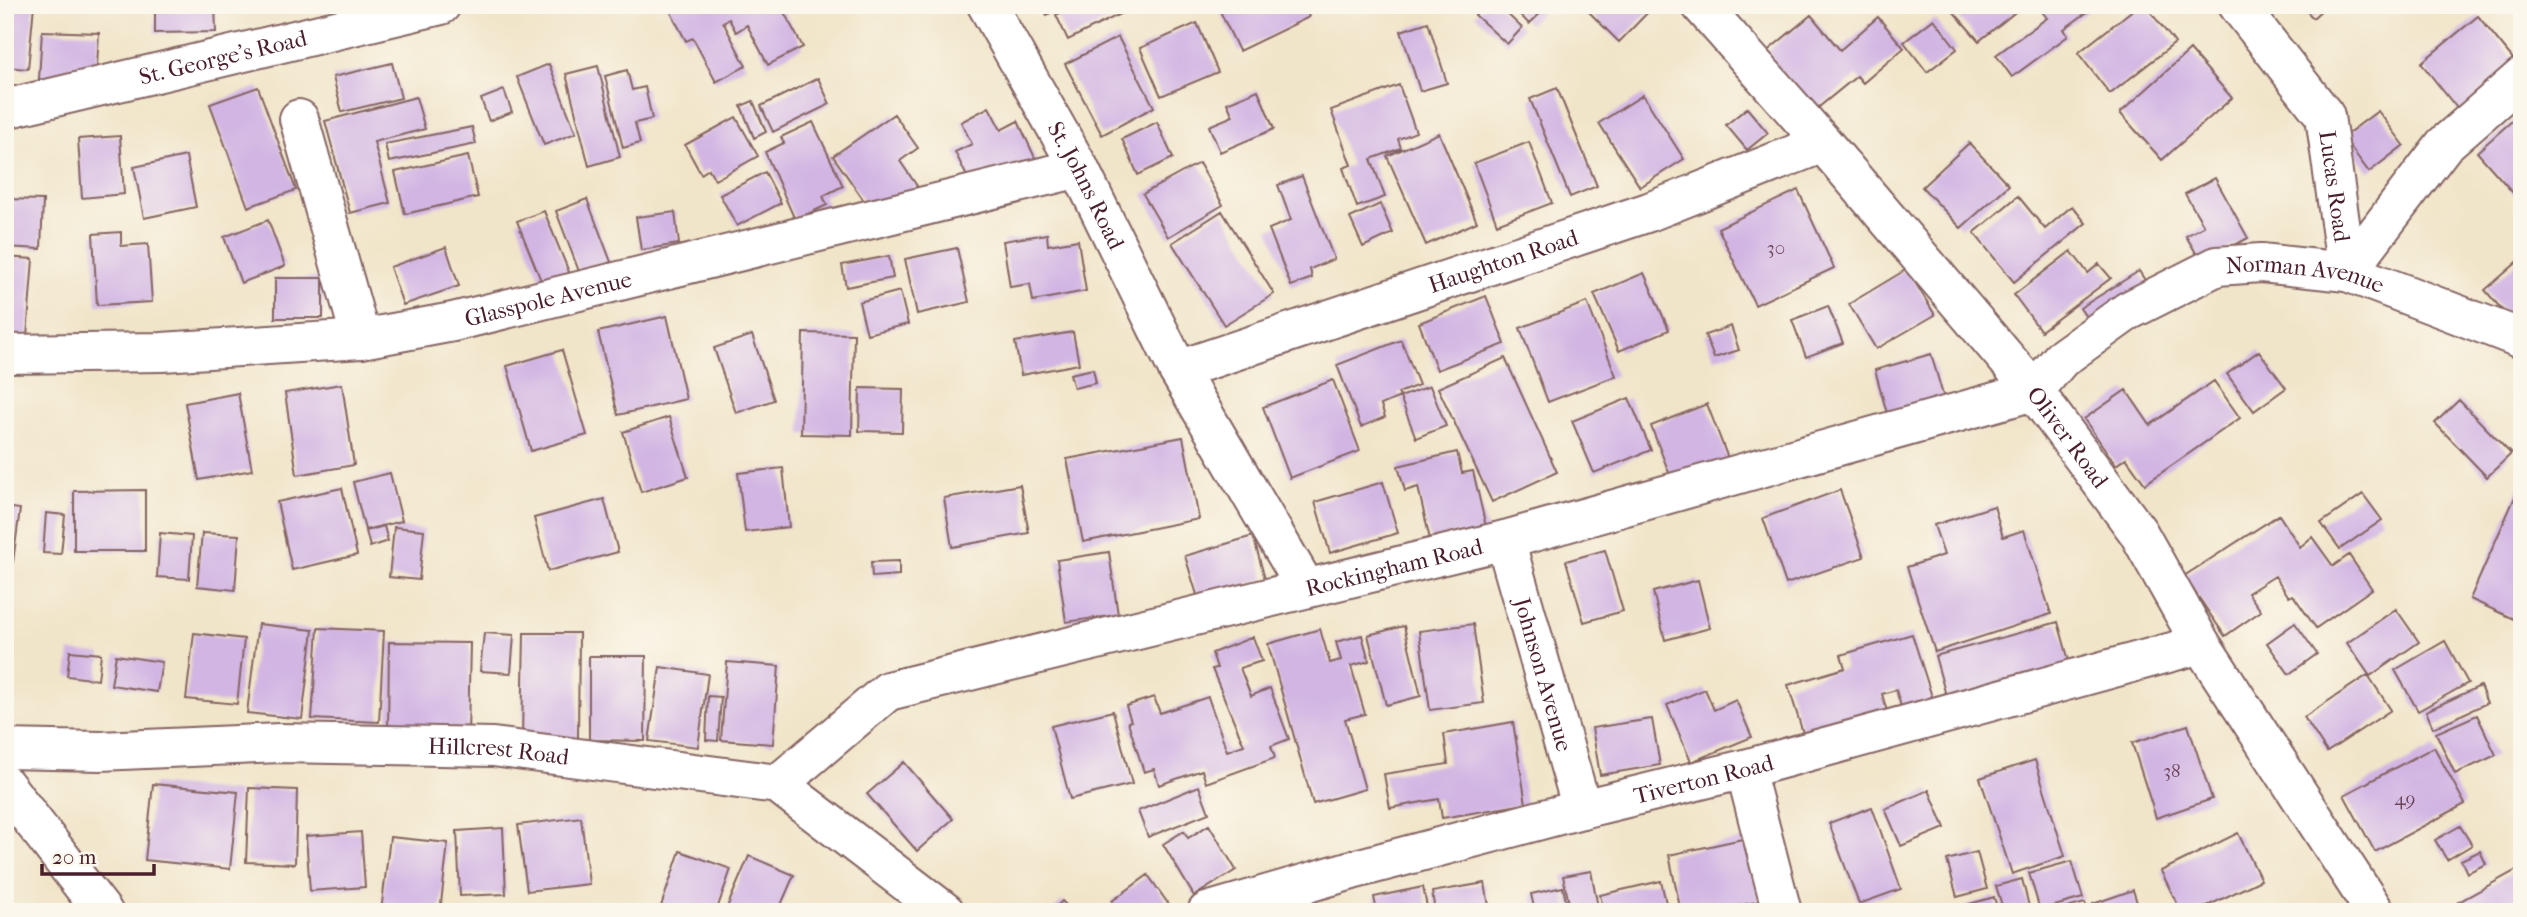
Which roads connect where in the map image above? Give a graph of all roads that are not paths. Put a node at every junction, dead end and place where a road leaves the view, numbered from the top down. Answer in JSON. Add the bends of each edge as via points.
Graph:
{"nodes":[{"id":1,"x":441,"y":5,"type":"edge"},
{"id":2,"x":987,"y":5,"type":"edge"},
{"id":3,"x":1701,"y":5,"type":"edge"},
{"id":4,"x":2238,"y":5,"type":"edge"},
{"id":5,"x":2522,"y":77,"type":"edge"},
{"id":6,"x":5,"y":109,"type":"edge"},
{"id":7,"x":299,"y":119,"type":"dead end"},
{"id":8,"x":1823,"y":143,"type":"junction"},
{"id":9,"x":1079,"y":168,"type":"junction"},
{"id":10,"x":2347,"y":272,"type":"junction"},
{"id":11,"x":361,"y":339,"type":"junction"},
{"id":12,"x":2522,"y":339,"type":"edge"},
{"id":13,"x":5,"y":354,"type":"edge"},
{"id":14,"x":1178,"y":370,"type":"junction"},
{"id":15,"x":2034,"y":391,"type":"junction"},
{"id":16,"x":1505,"y":540,"type":"junction"},
{"id":17,"x":1306,"y":588,"type":"junction"},
{"id":18,"x":2201,"y":644,"type":"junction"},
{"id":19,"x":5,"y":749,"type":"edge"},
{"id":20,"x":1745,"y":769,"type":"junction"},
{"id":21,"x":778,"y":784,"type":"junction"},
{"id":22,"x":5,"y":785,"type":"edge"},
{"id":23,"x":1582,"y":808,"type":"junction"},
{"id":24,"x":2373,"y":911,"type":"edge"},
{"id":25,"x":103,"y":912,"type":"edge"},
{"id":26,"x":945,"y":912,"type":"edge"},
{"id":27,"x":1207,"y":912,"type":"edge"},
{"id":28,"x":1782,"y":912,"type":"edge"}],
"edges":[{"from":1,"to":6,"type":"street","name":"St. George's Road"},
{"from":2,"to":9,"type":"street","name":"St. Johns Road"},
{"from":3,"to":8,"type":"street","name":"Oliver Road"},
{"from":4,"to":10,"type":"street","name":"Lucas Road","via":[[2325,116]]},
{"from":5,"to":10,"type":"street","via":[[2444,145]]},
{"from":7,"to":11,"type":"street"},
{"from":8,"to":14,"type":"street","name":"Haughton Road","via":[[1649,212]]},
{"from":8,"to":15,"type":"street","name":"Oliver Road"},
{"from":9,"to":11,"type":"street","name":"Glasspole Avenue","via":[[453,322]]},
{"from":9,"to":14,"type":"street","name":"St. Johns Road"},
{"from":10,"to":12,"type":"street","name":"Norman Avenue"},
{"from":10,"to":15,"type":"street","name":"Norman Avenue","via":[[2261,262],[2217,266],[2129,311],[2061,359]]},
{"from":11,"to":13,"type":"street","name":"Glasspole Avenue","via":[[162,352]]},
{"from":14,"to":17,"type":"street","name":"St. Johns Road"},
{"from":15,"to":16,"type":"street","name":"Rockingham Road"},
{"from":15,"to":18,"type":"street","name":"Oliver Road","via":[[2138,532]]},
{"from":16,"to":17,"type":"street","name":"Rockingham Road"},
{"from":16,"to":23,"type":"street","name":"Johnson Avenue"},
{"from":17,"to":21,"type":"street","name":"Rockingham Road","via":[[888,691]]},
{"from":18,"to":20,"type":"street","name":"Tiverton Road"},
{"from":18,"to":24,"type":"street","name":"Oliver Road"},
{"from":19,"to":21,"type":"street","name":"Hillcrest Road","via":[[100,751],[280,743],[493,747]]},
{"from":20,"to":23,"type":"street","name":"Tiverton Road"},
{"from":20,"to":28,"type":"street"},
{"from":21,"to":26,"type":"street"},
{"from":22,"to":25,"type":"street"},
{"from":23,"to":27,"type":"street","name":"Tiverton Road"}]}
